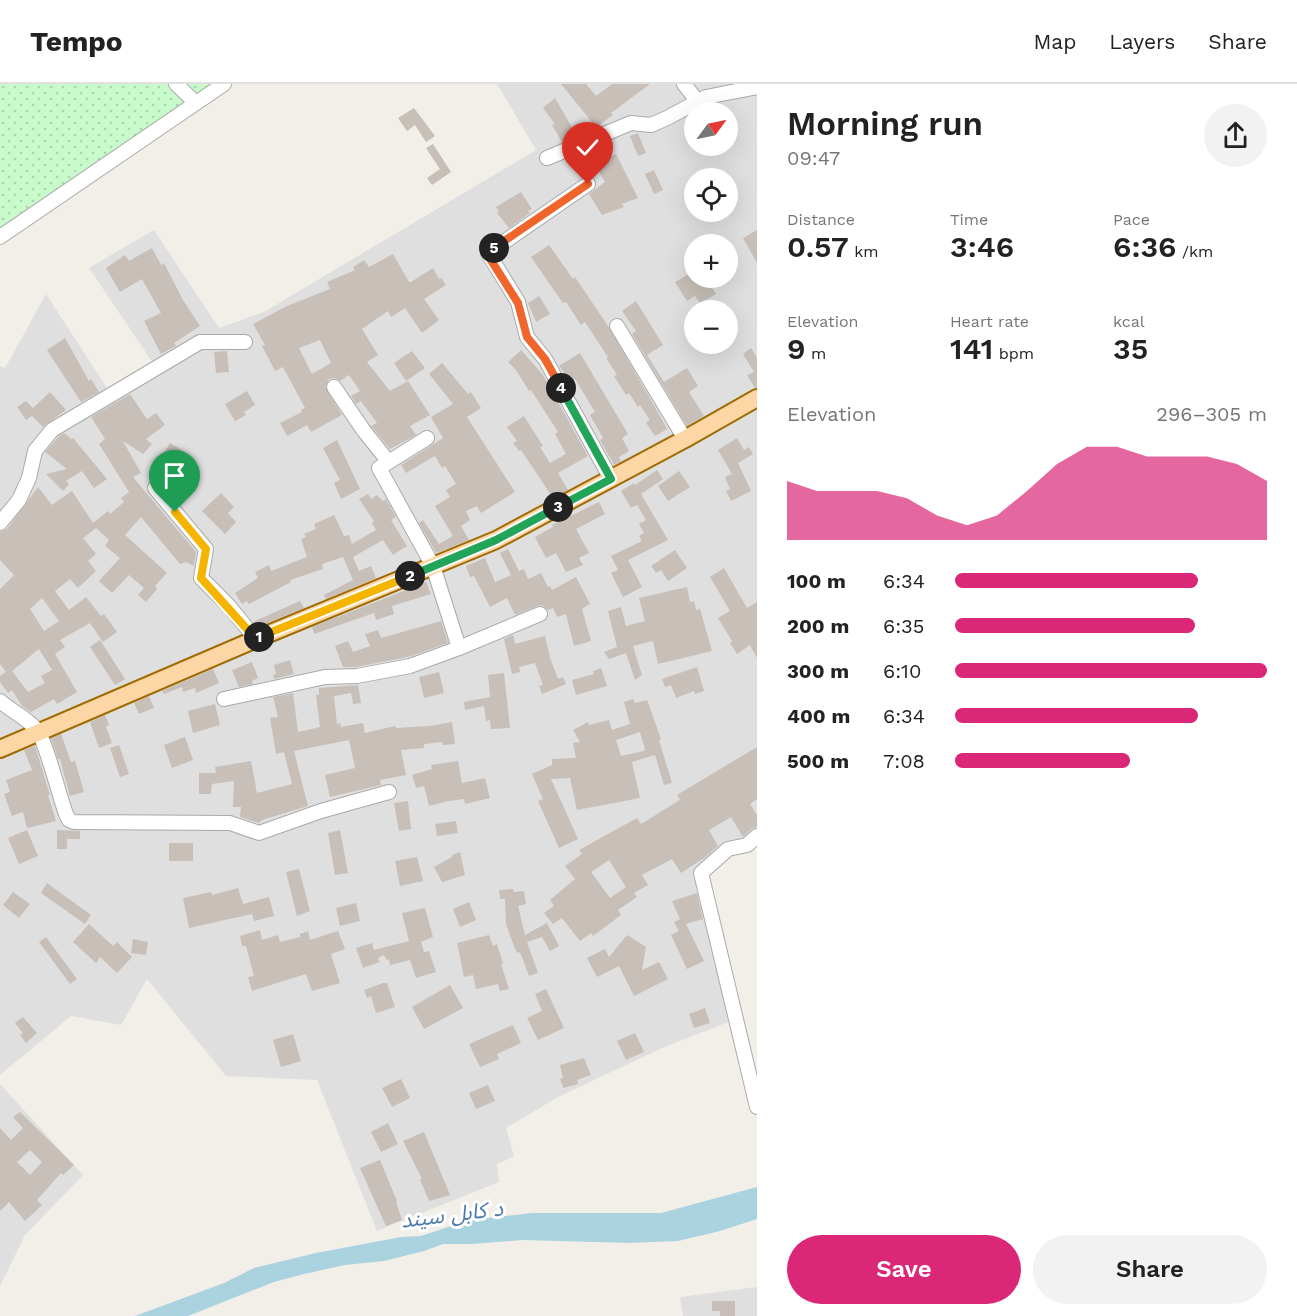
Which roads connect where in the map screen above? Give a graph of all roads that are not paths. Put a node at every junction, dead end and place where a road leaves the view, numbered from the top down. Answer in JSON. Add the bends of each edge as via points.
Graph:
{"nodes":[{"id":1,"x":176,"y":84,"type":"edge"},
{"id":2,"x":224,"y":84,"type":"edge"},
{"id":3,"x":684,"y":84,"type":"edge"},
{"id":4,"x":757,"y":87,"type":"edge"},
{"id":5,"x":698,"y":102,"type":"joint"},
{"id":6,"x":196,"y":103,"type":"junction"},
{"id":7,"x":684,"y":109,"type":"edge"},
{"id":8,"x":547,"y":158,"type":"dead end"},
{"id":9,"x":588,"y":184,"type":"dead end"},
{"id":10,"x":0,"y":237,"type":"edge"},
{"id":11,"x":617,"y":326,"type":"dead end"},
{"id":12,"x":245,"y":342,"type":"dead end"},
{"id":13,"x":334,"y":387,"type":"dead end"},
{"id":14,"x":757,"y":398,"type":"edge"},
{"id":15,"x":427,"y":438,"type":"dead end"},
{"id":16,"x":685,"y":439,"type":"junction"},
{"id":17,"x":388,"y":461,"type":"junction"},
{"id":18,"x":611,"y":479,"type":"junction"},
{"id":19,"x":155,"y":488,"type":"dead end"},
{"id":20,"x":0,"y":523,"type":"edge"},
{"id":21,"x":433,"y":566,"type":"junction"},
{"id":22,"x":540,"y":614,"type":"dead end"},
{"id":23,"x":256,"y":639,"type":"junction"},
{"id":24,"x":459,"y":648,"type":"junction"},
{"id":25,"x":224,"y":699,"type":"dead end"},
{"id":26,"x":0,"y":701,"type":"edge"},
{"id":27,"x":39,"y":731,"type":"junction"},
{"id":28,"x":0,"y":749,"type":"edge"},
{"id":29,"x":389,"y":792,"type":"dead end"},
{"id":30,"x":757,"y":836,"type":"edge"},
{"id":31,"x":757,"y":1107,"type":"edge"}],
"edges":[{"from":1,"to":6,"type":"street"},
{"from":2,"to":6,"type":"street"},
{"from":3,"to":5,"type":"street"},
{"from":4,"to":5,"type":"street"},
{"from":6,"to":10,"type":"street"},
{"from":7,"to":8,"type":"street","via":[[651,124],[631,123]]},
{"from":9,"to":18,"type":"street","via":[[488,253],[518,303],[527,337],[545,359]]},
{"from":11,"to":16,"type":"street"},
{"from":12,"to":20,"type":"street","via":[[200,342],[52,430],[35,451],[19,500]]},
{"from":13,"to":17,"type":"street"},
{"from":14,"to":16,"type":"main road"},
{"from":15,"to":17,"type":"street"},
{"from":16,"to":18,"type":"main road"},
{"from":17,"to":21,"type":"street","via":[[379,468],[380,473]]},
{"from":18,"to":21,"type":"main road","via":[[496,540]]},
{"from":19,"to":23,"type":"street","via":[[206,549],[201,578]]},
{"from":21,"to":23,"type":"main road"},
{"from":21,"to":24,"type":"street"},
{"from":22,"to":24,"type":"street"},
{"from":23,"to":27,"type":"main road"},
{"from":24,"to":25,"type":"street","via":[[410,666],[357,676],[325,677]]},
{"from":26,"to":27,"type":"street"},
{"from":27,"to":28,"type":"main road"},
{"from":27,"to":29,"type":"street","via":[[66,814],[75,822],[230,823],[259,833]]},
{"from":30,"to":31,"type":"street","via":[[747,845],[728,849],[701,873]]}]}
